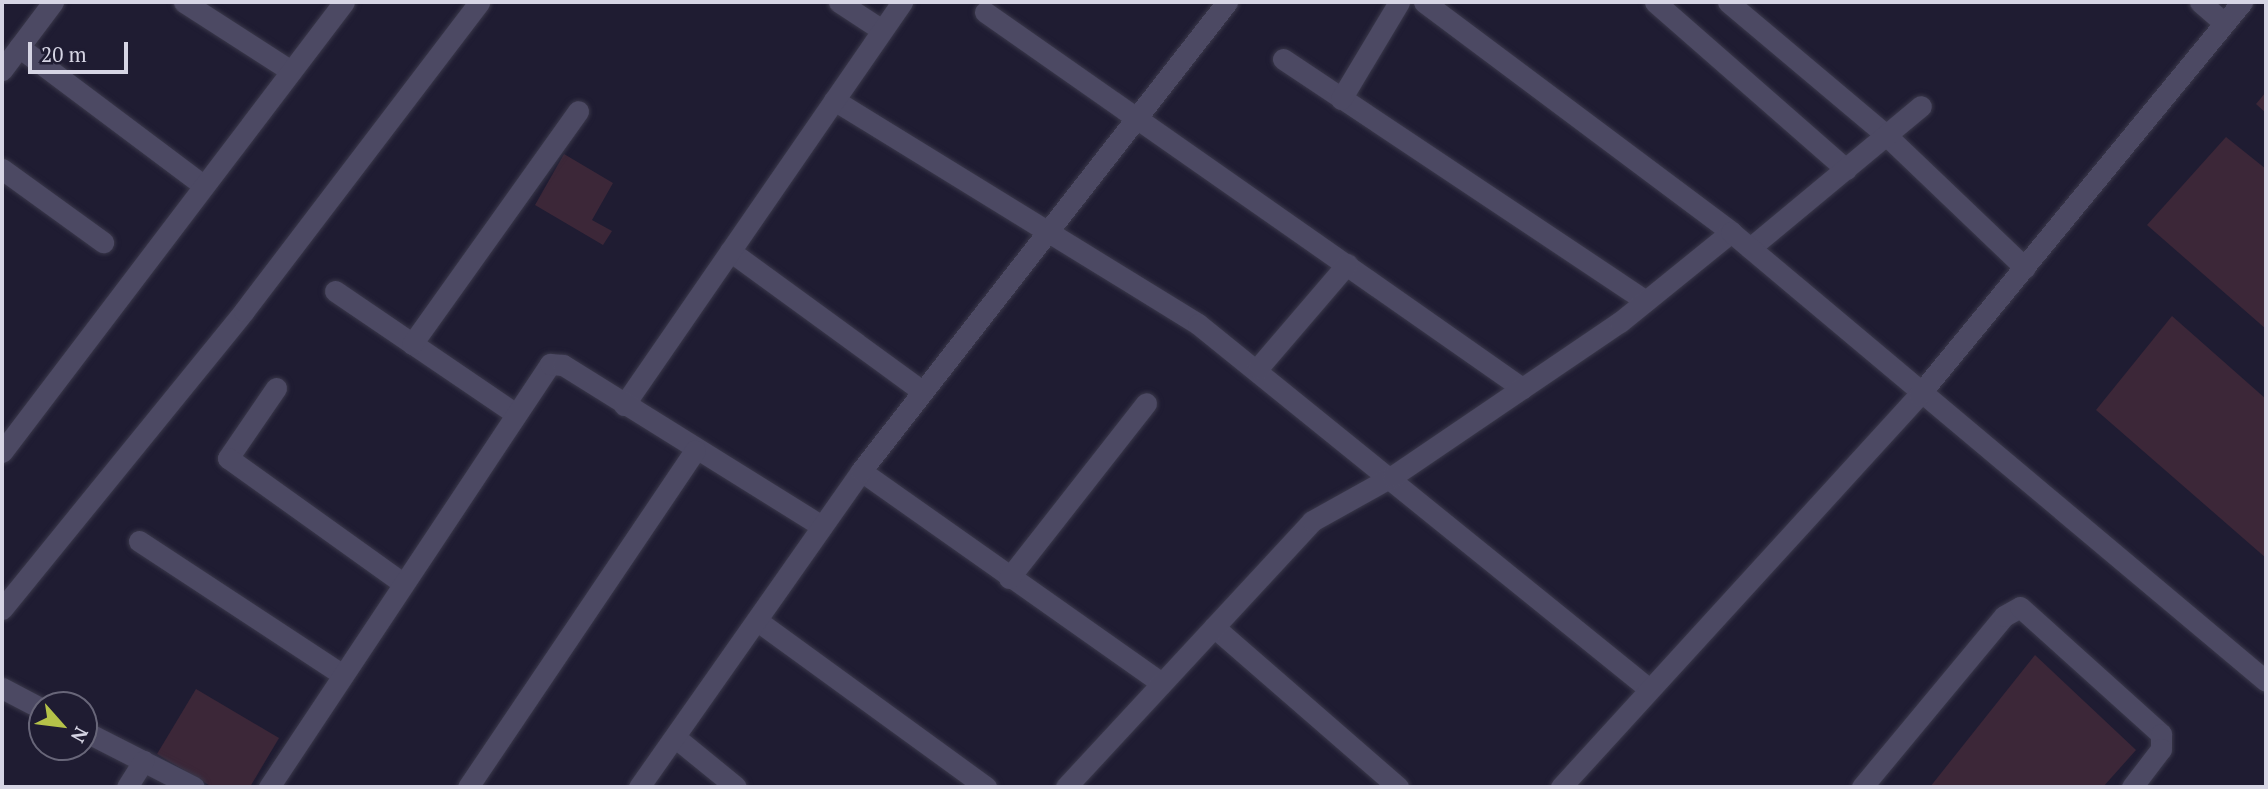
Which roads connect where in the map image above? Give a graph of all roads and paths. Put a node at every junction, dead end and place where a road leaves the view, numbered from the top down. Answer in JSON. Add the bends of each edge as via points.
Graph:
{"nodes":[{"id":1,"x":53,"y":2,"type":"edge"},
{"id":2,"x":184,"y":2,"type":"edge"},
{"id":3,"x":344,"y":2,"type":"edge"},
{"id":4,"x":479,"y":2,"type":"edge"},
{"id":5,"x":839,"y":2,"type":"edge"},
{"id":6,"x":902,"y":2,"type":"edge"},
{"id":7,"x":1227,"y":2,"type":"edge"},
{"id":8,"x":1399,"y":2,"type":"edge"},
{"id":9,"x":1424,"y":2,"type":"edge"},
{"id":10,"x":1655,"y":2,"type":"edge"},
{"id":11,"x":1728,"y":2,"type":"edge"},
{"id":12,"x":2200,"y":2,"type":"edge"},
{"id":13,"x":2242,"y":2,"type":"edge"},
{"id":14,"x":985,"y":12,"type":"dead end"},
{"id":15,"x":2224,"y":23,"type":"junction"},
{"id":16,"x":882,"y":30,"type":"junction"},
{"id":17,"x":19,"y":47,"type":"junction"},
{"id":18,"x":1283,"y":59,"type":"dead end"},
{"id":19,"x":2,"y":70,"type":"edge"},
{"id":20,"x":291,"y":71,"type":"junction"},
{"id":21,"x":1341,"y":99,"type":"junction"},
{"id":22,"x":834,"y":100,"type":"junction"},
{"id":23,"x":1921,"y":106,"type":"dead end"},
{"id":24,"x":578,"y":111,"type":"dead end"},
{"id":25,"x":1140,"y":115,"type":"junction"},
{"id":26,"x":1886,"y":135,"type":"junction"},
{"id":27,"x":2,"y":169,"type":"edge"},
{"id":28,"x":1846,"y":169,"type":"junction"},
{"id":29,"x":204,"y":187,"type":"junction"},
{"id":30,"x":1047,"y":227,"type":"junction"},
{"id":31,"x":1731,"y":232,"type":"junction"},
{"id":32,"x":103,"y":242,"type":"dead end"},
{"id":33,"x":1750,"y":248,"type":"junction"},
{"id":34,"x":730,"y":251,"type":"junction"},
{"id":35,"x":1348,"y":264,"type":"junction"},
{"id":36,"x":2025,"y":268,"type":"junction"},
{"id":37,"x":335,"y":291,"type":"dead end"},
{"id":38,"x":1646,"y":301,"type":"junction"},
{"id":39,"x":412,"y":344,"type":"junction"},
{"id":40,"x":1258,"y":368,"type":"junction"},
{"id":41,"x":276,"y":388,"type":"dead end"},
{"id":42,"x":1522,"y":388,"type":"junction"},
{"id":43,"x":922,"y":391,"type":"junction"},
{"id":44,"x":1919,"y":395,"type":"junction"},
{"id":45,"x":1146,"y":403,"type":"dead end"},
{"id":46,"x":624,"y":405,"type":"junction"},
{"id":47,"x":516,"y":414,"type":"junction"},
{"id":48,"x":695,"y":450,"type":"junction"},
{"id":49,"x":2,"y":452,"type":"edge"},
{"id":50,"x":861,"y":471,"type":"junction"},
{"id":51,"x":1393,"y":476,"type":"junction"},
{"id":52,"x":822,"y":526,"type":"junction"},
{"id":53,"x":139,"y":541,"type":"dead end"},
{"id":54,"x":1009,"y":578,"type":"junction"},
{"id":55,"x":404,"y":583,"type":"junction"},
{"id":56,"x":2,"y":609,"type":"edge"},
{"id":57,"x":759,"y":622,"type":"junction"},
{"id":58,"x":1214,"y":626,"type":"junction"},
{"id":59,"x":344,"y":676,"type":"junction"},
{"id":60,"x":2266,"y":681,"type":"edge"},
{"id":61,"x":1162,"y":683,"type":"junction"},
{"id":62,"x":2,"y":688,"type":"edge"},
{"id":63,"x":1647,"y":688,"type":"junction"},
{"id":64,"x":28,"y":702,"type":"edge"},
{"id":65,"x":98,"y":738,"type":"edge"},
{"id":66,"x":676,"y":738,"type":"junction"},
{"id":67,"x":143,"y":761,"type":"junction"},
{"id":68,"x":1393,"y":786,"type":"edge"},
{"id":69,"x":127,"y":787,"type":"edge"},
{"id":70,"x":194,"y":787,"type":"edge"},
{"id":71,"x":269,"y":787,"type":"edge"},
{"id":72,"x":468,"y":787,"type":"edge"},
{"id":73,"x":639,"y":787,"type":"edge"},
{"id":74,"x":736,"y":787,"type":"edge"},
{"id":75,"x":986,"y":787,"type":"edge"},
{"id":76,"x":1066,"y":787,"type":"edge"},
{"id":77,"x":1561,"y":787,"type":"edge"},
{"id":78,"x":1862,"y":787,"type":"edge"},
{"id":79,"x":2132,"y":787,"type":"edge"}],
"edges":[{"from":1,"to":17,"type":"street"},
{"from":2,"to":20,"type":"street"},
{"from":3,"to":20,"type":"street"},
{"from":4,"to":56,"type":"street","via":[[244,311]]},
{"from":5,"to":16,"type":"street"},
{"from":6,"to":16,"type":"street"},
{"from":7,"to":25,"type":"street"},
{"from":8,"to":21,"type":"street"},
{"from":9,"to":31,"type":"street"},
{"from":10,"to":28,"type":"street"},
{"from":11,"to":26,"type":"street"},
{"from":12,"to":15,"type":"street"},
{"from":13,"to":15,"type":"street"},
{"from":14,"to":25,"type":"street"},
{"from":15,"to":36,"type":"street"},
{"from":16,"to":22,"type":"street"},
{"from":17,"to":19,"type":"street"},
{"from":17,"to":29,"type":"street"},
{"from":18,"to":21,"type":"street"},
{"from":20,"to":29,"type":"street"},
{"from":21,"to":38,"type":"street"},
{"from":22,"to":30,"type":"street"},
{"from":22,"to":34,"type":"street"},
{"from":23,"to":26,"type":"street"},
{"from":24,"to":39,"type":"street"},
{"from":25,"to":30,"type":"street"},
{"from":25,"to":35,"type":"street"},
{"from":26,"to":28,"type":"street"},
{"from":26,"to":36,"type":"street"},
{"from":27,"to":32,"type":"street"},
{"from":28,"to":33,"type":"street"},
{"from":29,"to":49,"type":"street"},
{"from":30,"to":40,"type":"street"},
{"from":30,"to":43,"type":"street"},
{"from":31,"to":33,"type":"street"},
{"from":31,"to":38,"type":"street"},
{"from":33,"to":44,"type":"street"},
{"from":34,"to":43,"type":"street"},
{"from":34,"to":46,"type":"street"},
{"from":35,"to":40,"type":"street"},
{"from":35,"to":42,"type":"street"},
{"from":36,"to":44,"type":"street"},
{"from":37,"to":39,"type":"street"},
{"from":38,"to":42,"type":"street"},
{"from":39,"to":47,"type":"street"},
{"from":40,"to":51,"type":"street"},
{"from":41,"to":55,"type":"street","via":[[229,449],[229,458]]},
{"from":42,"to":51,"type":"street"},
{"from":43,"to":50,"type":"street"},
{"from":44,"to":60,"type":"street"},
{"from":44,"to":63,"type":"street"},
{"from":45,"to":54,"type":"street"},
{"from":46,"to":47,"type":"street","via":[[554,362]]},
{"from":46,"to":48,"type":"street"},
{"from":47,"to":55,"type":"street"},
{"from":48,"to":52,"type":"street"},
{"from":48,"to":72,"type":"street"},
{"from":50,"to":52,"type":"street"},
{"from":50,"to":54,"type":"street"},
{"from":51,"to":58,"type":"street","via":[[1312,521]]},
{"from":51,"to":63,"type":"street"},
{"from":52,"to":57,"type":"street"},
{"from":53,"to":59,"type":"street"},
{"from":54,"to":61,"type":"street"},
{"from":55,"to":59,"type":"street"},
{"from":57,"to":66,"type":"street"},
{"from":57,"to":75,"type":"street"},
{"from":58,"to":61,"type":"street"},
{"from":58,"to":68,"type":"street"},
{"from":59,"to":71,"type":"street"},
{"from":61,"to":76,"type":"street"},
{"from":62,"to":64,"type":"street"},
{"from":63,"to":77,"type":"street"},
{"from":65,"to":67,"type":"street"},
{"from":66,"to":73,"type":"street"},
{"from":66,"to":74,"type":"street"},
{"from":67,"to":69,"type":"street"},
{"from":67,"to":70,"type":"street"},
{"from":78,"to":79,"type":"street","via":[[2004,616],[2020,607],[2161,734],[2161,749]]}]}
